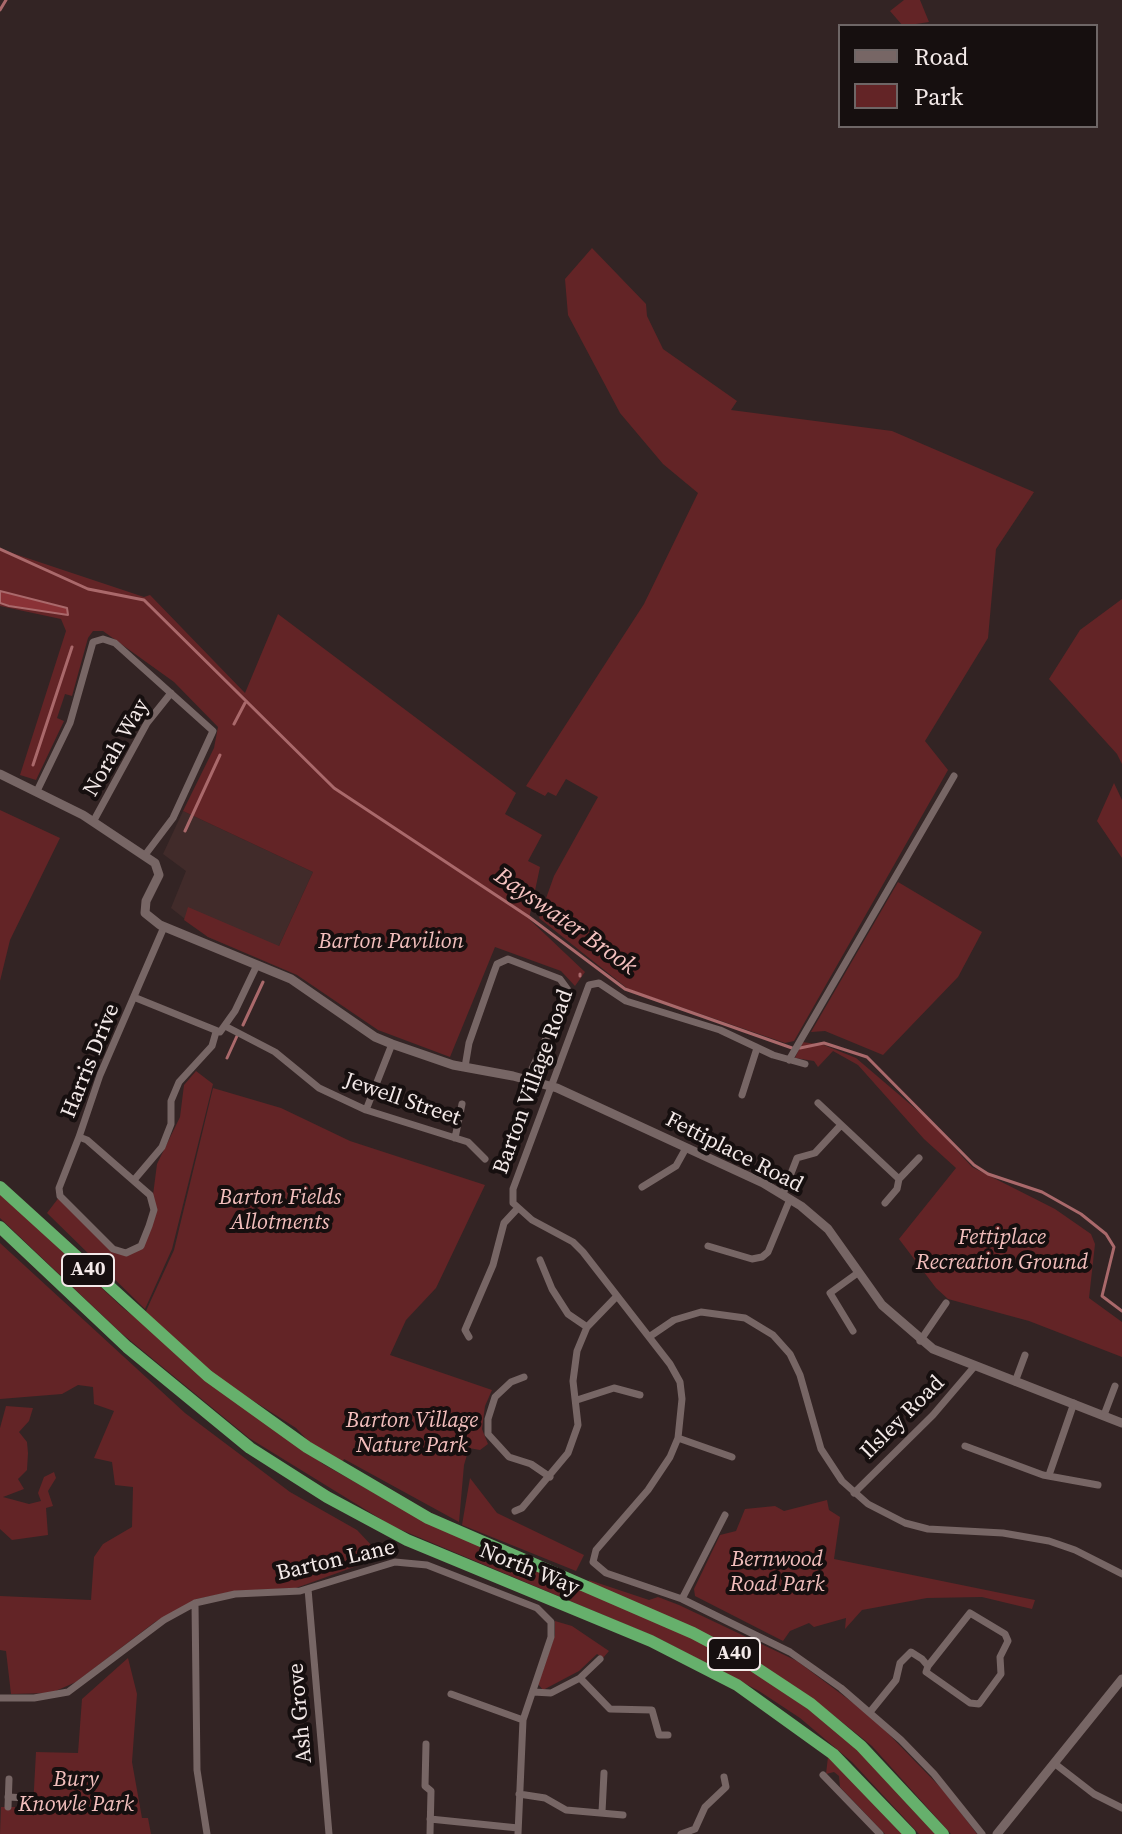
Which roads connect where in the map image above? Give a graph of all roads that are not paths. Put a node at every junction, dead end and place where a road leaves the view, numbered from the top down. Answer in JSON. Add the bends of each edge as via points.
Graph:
{"nodes":[{"id":1,"x":171,"y":693,"type":"junction"},
{"id":2,"x":0,"y":774,"type":"edge"},
{"id":3,"x":954,"y":776,"type":"dead end"},
{"id":4,"x":37,"y":791,"type":"junction"},
{"id":5,"x":93,"y":822,"type":"junction"},
{"id":6,"x":145,"y":855,"type":"junction"},
{"id":7,"x":164,"y":927,"type":"junction"},
{"id":8,"x":257,"y":965,"type":"junction"},
{"id":9,"x":136,"y":998,"type":"junction"},
{"id":10,"x":225,"y":1026,"type":"junction"},
{"id":11,"x":216,"y":1032,"type":"junction"},
{"id":12,"x":392,"y":1044,"type":"junction"},
{"id":13,"x":757,"y":1048,"type":"junction"},
{"id":14,"x":791,"y":1057,"type":"junction"},
{"id":15,"x":805,"y":1064,"type":"dead end"},
{"id":16,"x":465,"y":1067,"type":"junction"},
{"id":17,"x":527,"y":1080,"type":"junction"},
{"id":18,"x":549,"y":1086,"type":"junction"},
{"id":19,"x":746,"y":1092,"type":"dead end"},
{"id":20,"x":818,"y":1103,"type":"dead end"},
{"id":21,"x":462,"y":1104,"type":"dead end"},
{"id":22,"x":366,"y":1110,"type":"junction"},
{"id":23,"x":841,"y":1125,"type":"junction"},
{"id":24,"x":79,"y":1137,"type":"junction"},
{"id":25,"x":455,"y":1138,"type":"junction"},
{"id":26,"x":686,"y":1148,"type":"junction"},
{"id":27,"x":919,"y":1158,"type":"dead end"},
{"id":28,"x":485,"y":1159,"type":"dead end"},
{"id":29,"x":0,"y":1176,"type":"edge"},
{"id":30,"x":899,"y":1179,"type":"junction"},
{"id":31,"x":134,"y":1180,"type":"junction"},
{"id":32,"x":0,"y":1187,"type":"edge"},
{"id":33,"x":642,"y":1187,"type":"dead end"},
{"id":34,"x":786,"y":1197,"type":"junction"},
{"id":35,"x":15,"y":1201,"type":"junction"},
{"id":36,"x":885,"y":1203,"type":"dead end"},
{"id":37,"x":517,"y":1209,"type":"junction"},
{"id":38,"x":0,"y":1227,"type":"edge"},
{"id":39,"x":708,"y":1246,"type":"dead end"},
{"id":40,"x":540,"y":1260,"type":"dead end"},
{"id":41,"x":859,"y":1272,"type":"junction"},
{"id":42,"x":617,"y":1296,"type":"junction"},
{"id":43,"x":946,"y":1303,"type":"dead end"},
{"id":44,"x":587,"y":1327,"type":"junction"},
{"id":45,"x":853,"y":1331,"type":"dead end"},
{"id":46,"x":464,"y":1334,"type":"dead end"},
{"id":47,"x":649,"y":1337,"type":"junction"},
{"id":48,"x":920,"y":1341,"type":"junction"},
{"id":49,"x":1025,"y":1355,"type":"dead end"},
{"id":50,"x":974,"y":1367,"type":"junction"},
{"id":51,"x":524,"y":1377,"type":"dead end"},
{"id":52,"x":1015,"y":1382,"type":"junction"},
{"id":53,"x":1115,"y":1386,"type":"dead end"},
{"id":54,"x":640,"y":1395,"type":"dead end"},
{"id":55,"x":577,"y":1400,"type":"junction"},
{"id":56,"x":1074,"y":1403,"type":"junction"},
{"id":57,"x":1104,"y":1415,"type":"junction"},
{"id":58,"x":1122,"y":1423,"type":"edge"},
{"id":59,"x":678,"y":1438,"type":"junction"},
{"id":60,"x":965,"y":1446,"type":"dead end"},
{"id":61,"x":732,"y":1457,"type":"dead end"},
{"id":62,"x":1049,"y":1475,"type":"junction"},
{"id":63,"x":550,"y":1477,"type":"junction"},
{"id":64,"x":1098,"y":1485,"type":"dead end"},
{"id":65,"x":854,"y":1493,"type":"junction"},
{"id":66,"x":515,"y":1511,"type":"dead end"},
{"id":67,"x":725,"y":1515,"type":"dead end"},
{"id":68,"x":593,"y":1562,"type":"joint"},
{"id":69,"x":1122,"y":1574,"type":"edge"},
{"id":70,"x":308,"y":1589,"type":"junction"},
{"id":71,"x":682,"y":1599,"type":"junction"},
{"id":72,"x":195,"y":1603,"type":"junction"},
{"id":73,"x":600,"y":1659,"type":"dead end"},
{"id":74,"x":928,"y":1666,"type":"junction"},
{"id":75,"x":580,"y":1678,"type":"junction"},
{"id":76,"x":1122,"y":1679,"type":"edge"},
{"id":77,"x":533,"y":1692,"type":"junction"},
{"id":78,"x":451,"y":1694,"type":"dead end"},
{"id":79,"x":0,"y":1698,"type":"edge"},
{"id":80,"x":870,"y":1712,"type":"junction"},
{"id":81,"x":523,"y":1720,"type":"junction"},
{"id":82,"x":668,"y":1735,"type":"dead end"},
{"id":83,"x":426,"y":1744,"type":"dead end"},
{"id":84,"x":1054,"y":1763,"type":"junction"},
{"id":85,"x":604,"y":1773,"type":"dead end"},
{"id":86,"x":823,"y":1775,"type":"dead end"},
{"id":87,"x":724,"y":1777,"type":"dead end"},
{"id":88,"x":9,"y":1779,"type":"dead end"},
{"id":89,"x":726,"y":1787,"type":"junction"},
{"id":90,"x":736,"y":1789,"type":"dead end"},
{"id":91,"x":519,"y":1794,"type":"junction"},
{"id":92,"x":8,"y":1797,"type":"junction"},
{"id":93,"x":27,"y":1798,"type":"dead end"},
{"id":94,"x":8,"y":1807,"type":"dead end"},
{"id":95,"x":1122,"y":1808,"type":"edge"},
{"id":96,"x":602,"y":1812,"type":"junction"},
{"id":97,"x":623,"y":1815,"type":"dead end"},
{"id":98,"x":430,"y":1819,"type":"junction"},
{"id":99,"x":518,"y":1831,"type":"edge"},
{"id":100,"x":207,"y":1834,"type":"edge"},
{"id":101,"x":329,"y":1834,"type":"edge"},
{"id":102,"x":430,"y":1834,"type":"edge"},
{"id":103,"x":681,"y":1834,"type":"edge"},
{"id":104,"x":880,"y":1834,"type":"edge"},
{"id":105,"x":910,"y":1834,"type":"edge"},
{"id":106,"x":943,"y":1834,"type":"edge"},
{"id":107,"x":982,"y":1834,"type":"edge"},
{"id":108,"x":997,"y":1834,"type":"edge"}],
"edges":[{"from":1,"to":4,"type":"street","via":[[115,643],[93,642],[70,723]]},
{"from":1,"to":5,"type":"street","name":"Norah Way","via":[[147,723]]},
{"from":1,"to":6,"type":"street","via":[[211,726],[213,738],[173,818]]},
{"from":2,"to":4,"type":"street"},
{"from":3,"to":14,"type":"street"},
{"from":4,"to":5,"type":"street"},
{"from":5,"to":6,"type":"street"},
{"from":6,"to":7,"type":"street","via":[[159,875],[145,913]]},
{"from":7,"to":8,"type":"street","name":"Fettiplace Road"},
{"from":7,"to":9,"type":"street","name":"Harris Drive"},
{"from":8,"to":10,"type":"street"},
{"from":8,"to":12,"type":"street","name":"Fettiplace Road","via":[[291,979]]},
{"from":9,"to":11,"type":"street"},
{"from":9,"to":24,"type":"street","name":"Harris Drive","via":[[100,1075]]},
{"from":10,"to":11,"type":"street"},
{"from":10,"to":22,"type":"street","name":"Jewell Street","via":[[275,1052],[319,1088]]},
{"from":11,"to":31,"type":"street","via":[[212,1046],[179,1082],[162,1147]]},
{"from":12,"to":16,"type":"street","name":"Fettiplace Road"},
{"from":12,"to":22,"type":"street"},
{"from":13,"to":14,"type":"street","name":"Barton Village Road"},
{"from":13,"to":18,"type":"street","name":"Barton Village Road","via":[[720,1030],[626,1001],[592,983]]},
{"from":13,"to":19,"type":"street","via":[[747,1071]]},
{"from":14,"to":15,"type":"street","name":"Barton Village Road"},
{"from":16,"to":17,"type":"street","name":"Fettiplace Road"},
{"from":16,"to":17,"type":"street","via":[[494,972],[502,959],[508,959],[560,979],[568,990]]},
{"from":17,"to":18,"type":"street","name":"Fettiplace Road"},
{"from":18,"to":26,"type":"street","name":"Fettiplace Road"},
{"from":18,"to":37,"type":"street","name":"Barton Village Road","via":[[513,1189]]},
{"from":20,"to":23,"type":"street"},
{"from":21,"to":25,"type":"street"},
{"from":22,"to":25,"type":"street","name":"Jewell Street"},
{"from":23,"to":30,"type":"street"},
{"from":23,"to":34,"type":"street","via":[[815,1153],[797,1158]]},
{"from":24,"to":31,"type":"street"},
{"from":24,"to":31,"type":"street","name":"Harris Drive","via":[[60,1196],[113,1249],[126,1253],[141,1246],[154,1210],[150,1195]]},
{"from":25,"to":28,"type":"street","name":"Jewell Street","via":[[468,1142]]},
{"from":26,"to":33,"type":"street","via":[[676,1166]]},
{"from":26,"to":34,"type":"street","name":"Fettiplace Road"},
{"from":27,"to":30,"type":"street"},
{"from":29,"to":35,"type":"street"},
{"from":30,"to":36,"type":"street"},
{"from":32,"to":35,"type":"highway","number":"A40"},
{"from":34,"to":39,"type":"street","via":[[766,1255],[752,1259]]},
{"from":34,"to":41,"type":"street","name":"Fettiplace Road","via":[[828,1229]]},
{"from":35,"to":106,"type":"highway","name":"North Way","number":"A40","via":[[178,1350],[282,1430],[377,1491],[480,1543],[680,1627],[746,1661],[845,1732]]},
{"from":37,"to":42,"type":"street","name":"Barton Village Road","via":[[573,1242]]},
{"from":37,"to":46,"type":"street","via":[[504,1223]]},
{"from":38,"to":105,"type":"highway","name":"North Way","number":"A40","via":[[127,1347],[250,1448],[364,1518],[452,1562],[651,1641],[737,1685],[833,1754]]},
{"from":40,"to":44,"type":"street","via":[[568,1314]]},
{"from":41,"to":45,"type":"street","via":[[830,1293]]},
{"from":41,"to":48,"type":"street","name":"Fettiplace Road","via":[[887,1311]]},
{"from":42,"to":44,"type":"street"},
{"from":42,"to":47,"type":"street","name":"Barton Village Road"},
{"from":43,"to":48,"type":"street"},
{"from":44,"to":55,"type":"street","via":[[573,1367]]},
{"from":47,"to":59,"type":"street","name":"Barton Village Road","via":[[680,1382]]},
{"from":47,"to":65,"type":"street","via":[[685,1316],[716,1312],[745,1318],[773,1335],[800,1375],[821,1449]]},
{"from":48,"to":50,"type":"street","name":"Fettiplace Road"},
{"from":49,"to":52,"type":"street"},
{"from":50,"to":52,"type":"street","name":"Fettiplace Road"},
{"from":50,"to":65,"type":"street","name":"Ilsley Road"},
{"from":51,"to":63,"type":"street","via":[[510,1379],[492,1401],[488,1434],[499,1450]]},
{"from":52,"to":56,"type":"street","name":"Fettiplace Road"},
{"from":53,"to":57,"type":"street"},
{"from":54,"to":55,"type":"street","via":[[614,1388]]},
{"from":55,"to":63,"type":"street","via":[[575,1439]]},
{"from":56,"to":57,"type":"street","name":"Fettiplace Road"},
{"from":56,"to":62,"type":"street"},
{"from":57,"to":58,"type":"street","name":"Fettiplace Road"},
{"from":59,"to":61,"type":"street"},
{"from":59,"to":68,"type":"street","name":"Barton Village Road","via":[[660,1474],[596,1550]]},
{"from":60,"to":62,"type":"street"},
{"from":62,"to":64,"type":"street"},
{"from":63,"to":66,"type":"street"},
{"from":65,"to":69,"type":"street","via":[[905,1523],[1036,1538]]},
{"from":67,"to":71,"type":"street"},
{"from":68,"to":71,"type":"street","name":"North Way","via":[[606,1573]]},
{"from":70,"to":72,"type":"street","name":"Barton Lane","via":[[235,1594]]},
{"from":70,"to":77,"type":"street","name":"Barton Lane","via":[[409,1562],[537,1608],[551,1622],[551,1637]]},
{"from":70,"to":101,"type":"street","name":"Ash Grove"},
{"from":71,"to":80,"type":"street","name":"North Way","via":[[790,1652]]},
{"from":72,"to":79,"type":"street","name":"Barton Lane","via":[[68,1692]]},
{"from":72,"to":100,"type":"street","via":[[197,1770]]},
{"from":73,"to":75,"type":"street"},
{"from":74,"to":74,"type":"street","via":[[926,1672],[979,1704],[1001,1674],[1007,1637],[970,1613]]},
{"from":74,"to":80,"type":"street","via":[[918,1654],[905,1656],[899,1676]]},
{"from":75,"to":77,"type":"street","via":[[551,1693]]},
{"from":75,"to":82,"type":"street","via":[[610,1709],[652,1710],[659,1735]]},
{"from":76,"to":84,"type":"street"},
{"from":77,"to":81,"type":"street"},
{"from":78,"to":81,"type":"street"},
{"from":80,"to":107,"type":"street","name":"North Way","via":[[934,1774]]},
{"from":81,"to":91,"type":"street"},
{"from":83,"to":98,"type":"street"},
{"from":84,"to":95,"type":"street"},
{"from":84,"to":108,"type":"street"},
{"from":85,"to":96,"type":"street"},
{"from":86,"to":104,"type":"street"},
{"from":87,"to":89,"type":"street"},
{"from":88,"to":92,"type":"street"},
{"from":89,"to":90,"type":"street"},
{"from":89,"to":103,"type":"street","via":[[705,1807],[695,1829]]},
{"from":91,"to":96,"type":"street","via":[[545,1798],[566,1810]]},
{"from":91,"to":99,"type":"street"},
{"from":92,"to":93,"type":"street"},
{"from":92,"to":94,"type":"street"},
{"from":96,"to":97,"type":"street"},
{"from":98,"to":99,"type":"street"},
{"from":98,"to":102,"type":"street"}]}
